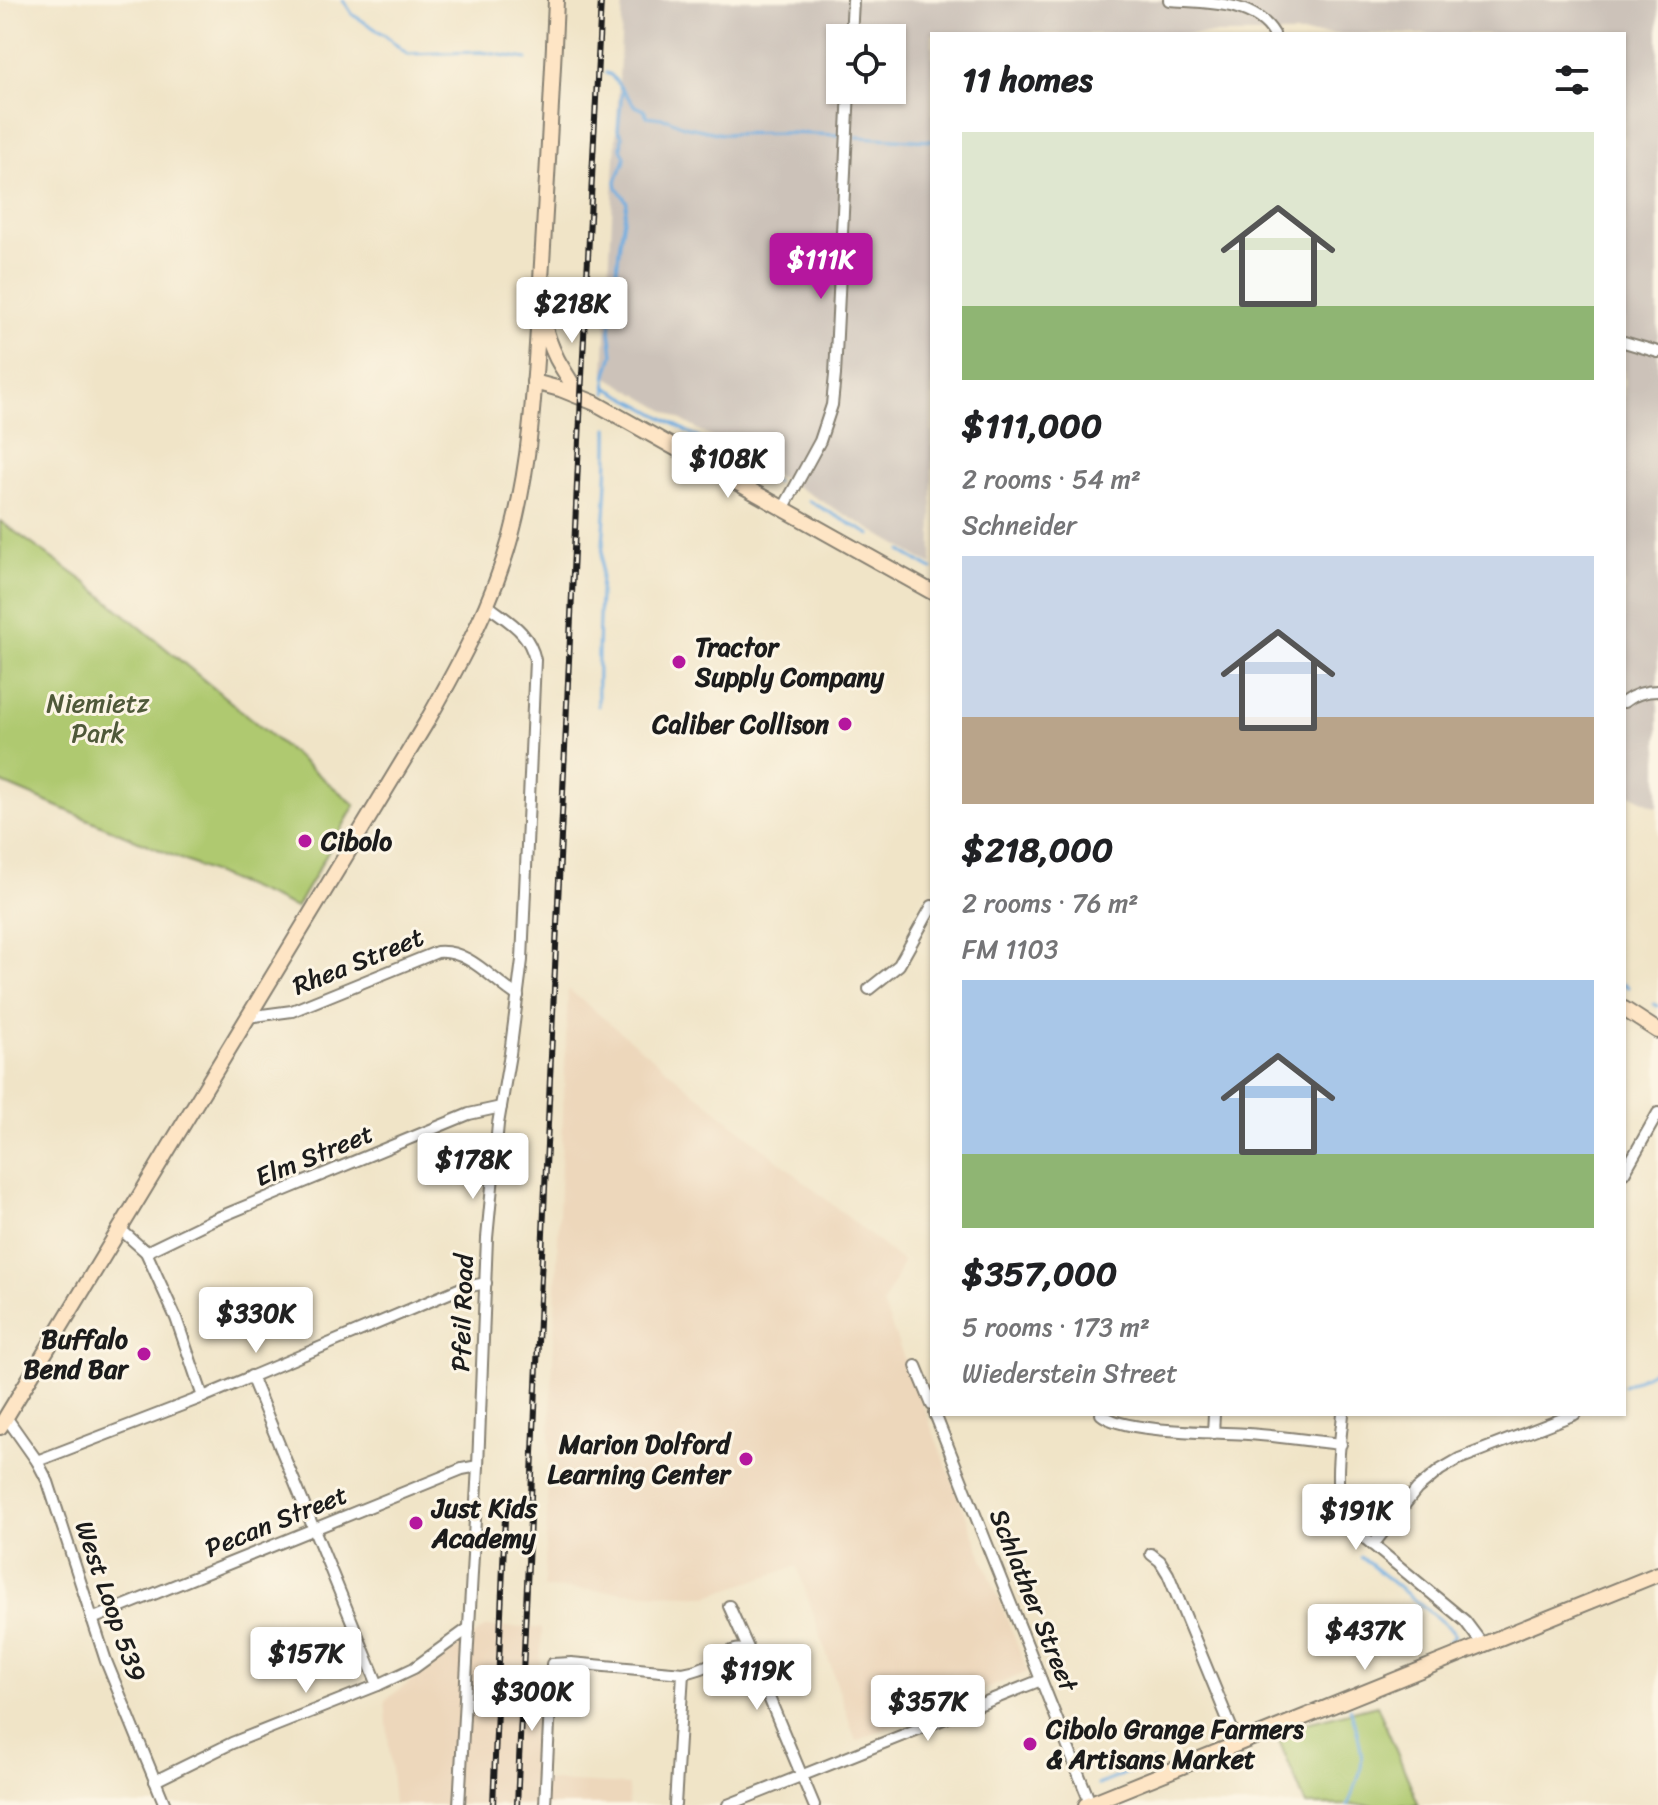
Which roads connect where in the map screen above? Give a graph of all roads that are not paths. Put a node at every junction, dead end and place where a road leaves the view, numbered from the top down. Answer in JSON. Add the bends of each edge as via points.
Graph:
{"nodes":[{"id":1,"x":556,"y":0,"type":"edge"},
{"id":2,"x":853,"y":0,"type":"edge"},
{"id":3,"x":1169,"y":0,"type":"edge"},
{"id":4,"x":852,"y":24,"type":"edge"},
{"id":5,"x":1272,"y":32,"type":"edge"},
{"id":6,"x":848,"y":104,"type":"edge"},
{"id":7,"x":540,"y":303,"type":"junction"},
{"id":8,"x":1626,"y":343,"type":"edge"},
{"id":9,"x":1658,"y":352,"type":"edge"},
{"id":10,"x":534,"y":382,"type":"junction"},
{"id":11,"x":578,"y":395,"type":"junction"},
{"id":12,"x":783,"y":509,"type":"junction"},
{"id":13,"x":930,"y":591,"type":"edge"},
{"id":14,"x":487,"y":605,"type":"junction"},
{"id":15,"x":1658,"y":691,"type":"edge"},
{"id":16,"x":1626,"y":700,"type":"edge"},
{"id":17,"x":930,"y":910,"type":"edge"},
{"id":18,"x":869,"y":989,"type":"dead end"},
{"id":19,"x":518,"y":996,"type":"junction"},
{"id":20,"x":1626,"y":1010,"type":"edge"},
{"id":21,"x":247,"y":1017,"type":"junction"},
{"id":22,"x":1658,"y":1031,"type":"edge"},
{"id":23,"x":501,"y":1107,"type":"junction"},
{"id":24,"x":1658,"y":1113,"type":"edge"},
{"id":25,"x":1626,"y":1169,"type":"edge"},
{"id":26,"x":119,"y":1228,"type":"junction"},
{"id":27,"x":146,"y":1252,"type":"junction"},
{"id":28,"x":486,"y":1283,"type":"junction"},
{"id":29,"x":916,"y":1366,"type":"dead end"},
{"id":30,"x":251,"y":1376,"type":"junction"},
{"id":31,"x":203,"y":1397,"type":"junction"},
{"id":32,"x":930,"y":1400,"type":"edge"},
{"id":33,"x":936,"y":1416,"type":"edge"},
{"id":34,"x":1104,"y":1416,"type":"edge"},
{"id":35,"x":1214,"y":1416,"type":"edge"},
{"id":36,"x":1343,"y":1416,"type":"edge"},
{"id":37,"x":1570,"y":1416,"type":"edge"},
{"id":38,"x":3,"y":1422,"type":"edge"},
{"id":39,"x":1213,"y":1433,"type":"junction"},
{"id":40,"x":1341,"y":1444,"type":"junction"},
{"id":41,"x":37,"y":1461,"type":"junction"},
{"id":42,"x":478,"y":1466,"type":"junction"},
{"id":43,"x":316,"y":1529,"type":"junction"},
{"id":44,"x":1373,"y":1545,"type":"junction"},
{"id":45,"x":1151,"y":1554,"type":"dead end"},
{"id":46,"x":1658,"y":1574,"type":"edge"},
{"id":47,"x":729,"y":1606,"type":"dead end"},
{"id":48,"x":92,"y":1619,"type":"junction"},
{"id":49,"x":469,"y":1628,"type":"junction"},
{"id":50,"x":1483,"y":1645,"type":"junction"},
{"id":51,"x":749,"y":1653,"type":"junction"},
{"id":52,"x":683,"y":1673,"type":"junction"},
{"id":53,"x":1041,"y":1680,"type":"junction"},
{"id":54,"x":378,"y":1685,"type":"junction"},
{"id":55,"x":1238,"y":1744,"type":"junction"},
{"id":56,"x":802,"y":1775,"type":"junction"},
{"id":57,"x":155,"y":1781,"type":"junction"},
{"id":58,"x":1089,"y":1804,"type":"edge"},
{"id":59,"x":165,"y":1805,"type":"edge"},
{"id":60,"x":459,"y":1805,"type":"edge"},
{"id":61,"x":545,"y":1805,"type":"edge"},
{"id":62,"x":675,"y":1805,"type":"edge"},
{"id":63,"x":728,"y":1805,"type":"edge"},
{"id":64,"x":814,"y":1805,"type":"edge"}],
"edges":[{"from":1,"to":7,"type":"main road"},
{"from":2,"to":4,"type":"street"},
{"from":3,"to":5,"type":"street","via":[[1247,10]]},
{"from":6,"to":12,"type":"street","via":[[832,405],[820,441]]},
{"from":7,"to":10,"type":"main road"},
{"from":7,"to":11,"type":"main road","via":[[546,334]]},
{"from":8,"to":9,"type":"street"},
{"from":10,"to":11,"type":"main road"},
{"from":10,"to":14,"type":"main road","via":[[523,486]]},
{"from":11,"to":12,"type":"main road"},
{"from":12,"to":13,"type":"main road"},
{"from":14,"to":19,"type":"street","name":"Pfeil Road","via":[[522,632],[535,660]]},
{"from":14,"to":21,"type":"main road","via":[[462,660]]},
{"from":15,"to":16,"type":"street"},
{"from":17,"to":18,"type":"street","via":[[899,965]]},
{"from":19,"to":21,"type":"street","name":"Rhea Street","via":[[472,961],[449,951],[292,1011]]},
{"from":19,"to":23,"type":"street","name":"Pfeil Road"},
{"from":20,"to":22,"type":"main road"},
{"from":21,"to":26,"type":"main road"},
{"from":23,"to":27,"type":"street","name":"Elm Street","via":[[469,1114]]},
{"from":23,"to":28,"type":"street","name":"Pfeil Road"},
{"from":24,"to":25,"type":"street"},
{"from":26,"to":27,"type":"street"},
{"from":26,"to":38,"type":"main road"},
{"from":27,"to":31,"type":"street"},
{"from":28,"to":30,"type":"street","via":[[461,1288]]},
{"from":28,"to":42,"type":"street","name":"Pfeil Road"},
{"from":29,"to":32,"type":"street"},
{"from":30,"to":31,"type":"street"},
{"from":30,"to":43,"type":"street"},
{"from":31,"to":41,"type":"street"},
{"from":33,"to":53,"type":"street","name":"Schlather Street"},
{"from":34,"to":39,"type":"street","via":[[1121,1424]]},
{"from":35,"to":39,"type":"street"},
{"from":36,"to":40,"type":"street"},
{"from":37,"to":44,"type":"street","via":[[1440,1470],[1417,1489]]},
{"from":38,"to":41,"type":"street","name":"West Loop 539"},
{"from":39,"to":40,"type":"street"},
{"from":40,"to":44,"type":"street","via":[[1343,1510]]},
{"from":41,"to":48,"type":"street","name":"West Loop 539"},
{"from":42,"to":43,"type":"street","name":"Pecan Street"},
{"from":42,"to":49,"type":"street","name":"Pfeil Road"},
{"from":43,"to":48,"type":"street","name":"Pecan Street"},
{"from":43,"to":54,"type":"street"},
{"from":44,"to":50,"type":"street","via":[[1465,1621]]},
{"from":45,"to":55,"type":"street","via":[[1168,1574]]},
{"from":46,"to":50,"type":"main road"},
{"from":47,"to":51,"type":"street"},
{"from":48,"to":57,"type":"street","name":"West Loop 539"},
{"from":49,"to":54,"type":"street","via":[[414,1668]]},
{"from":49,"to":60,"type":"street","name":"Pfeil Road"},
{"from":50,"to":55,"type":"main road"},
{"from":51,"to":52,"type":"street","via":[[735,1650]]},
{"from":51,"to":56,"type":"street"},
{"from":52,"to":61,"type":"street","via":[[552,1664]]},
{"from":52,"to":62,"type":"street"},
{"from":53,"to":56,"type":"street"},
{"from":53,"to":58,"type":"street","name":"Schlather Street"},
{"from":54,"to":57,"type":"street","via":[[232,1743]]},
{"from":55,"to":58,"type":"main road"},
{"from":56,"to":63,"type":"street"},
{"from":56,"to":64,"type":"street"},
{"from":57,"to":59,"type":"street","name":"West Loop 539"}]}
